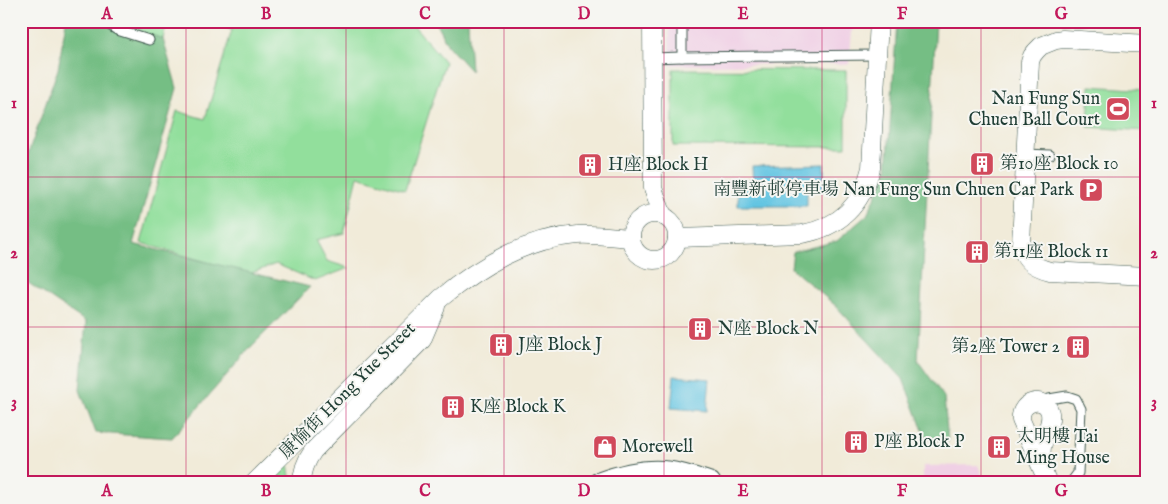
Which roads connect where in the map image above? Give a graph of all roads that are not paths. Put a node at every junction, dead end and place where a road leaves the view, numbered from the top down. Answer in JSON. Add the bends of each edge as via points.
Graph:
{"nodes":[{"id":1,"x":103,"y":21,"type":"edge"},
{"id":2,"x":652,"y":21,"type":"edge"},
{"id":3,"x":682,"y":21,"type":"edge"},
{"id":4,"x":879,"y":21,"type":"edge"},
{"id":5,"x":149,"y":40,"type":"dead end"},
{"id":6,"x":1147,"y":44,"type":"edge"},
{"id":7,"x":878,"y":55,"type":"junction"},
{"id":8,"x":682,"y":57,"type":"junction"},
{"id":9,"x":652,"y":58,"type":"junction"},
{"id":10,"x":1025,"y":154,"type":"junction"},
{"id":11,"x":1050,"y":155,"type":"dead end"},
{"id":12,"x":653,"y":188,"type":"junction"},
{"id":13,"x":662,"y":216,"type":"junction"},
{"id":14,"x":642,"y":218,"type":"junction"},
{"id":15,"x":631,"y":238,"type":"junction"},
{"id":16,"x":677,"y":238,"type":"junction"},
{"id":17,"x":1147,"y":276,"type":"edge"},
{"id":18,"x":441,"y":298,"type":"junction"},
{"id":19,"x":1040,"y":402,"type":"junction"},
{"id":20,"x":1045,"y":475,"type":"edge"},
{"id":21,"x":254,"y":483,"type":"edge"},
{"id":22,"x":302,"y":483,"type":"edge"},
{"id":23,"x":599,"y":483,"type":"edge"},
{"id":24,"x":710,"y":483,"type":"edge"},
{"id":25,"x":1068,"y":483,"type":"edge"}],
"edges":[{"from":1,"to":5,"type":"lane","via":[[117,30]]},
{"from":2,"to":9,"type":"street"},
{"from":3,"to":8,"type":"lane"},
{"from":4,"to":7,"type":"street"},
{"from":6,"to":10,"type":"street","via":[[1063,40],[1049,42],[1036,50],[1030,62]]},
{"from":7,"to":8,"type":"lane"},
{"from":7,"to":16,"type":"street","via":[[871,168],[863,190],[850,210],[833,224],[802,234]]},
{"from":8,"to":9,"type":"lane"},
{"from":9,"to":12,"type":"street"},
{"from":10,"to":11,"type":"lane"},
{"from":10,"to":17,"type":"street","via":[[1021,243],[1028,260],[1050,271]]},
{"from":12,"to":13,"type":"street"},
{"from":12,"to":14,"type":"street"},
{"from":13,"to":14,"type":"street","via":[[656,214]]},
{"from":13,"to":16,"type":"street","via":[[674,224]]},
{"from":14,"to":15,"type":"street","via":[[632,230]]},
{"from":15,"to":16,"type":"street","via":[[643,257],[658,260],[671,252]]},
{"from":15,"to":18,"type":"street","name":"康愉街 Hong Yue Street","via":[[565,236],[529,246],[486,265]]},
{"from":18,"to":21,"type":"street","name":"康愉街 Hong Yue Street"},
{"from":18,"to":22,"type":"street","name":"康愉街 Hong Yue Street","via":[[422,340],[313,451],[305,464]]},
{"from":19,"to":20,"type":"street","via":[[1050,414],[1042,448]]},
{"from":19,"to":20,"type":"street","via":[[1027,404],[1021,416]]},
{"from":19,"to":25,"type":"lane","via":[[1067,396],[1076,399],[1081,409],[1078,472]]},
{"from":23,"to":24,"type":"street","via":[[649,472],[668,472]]}]}
